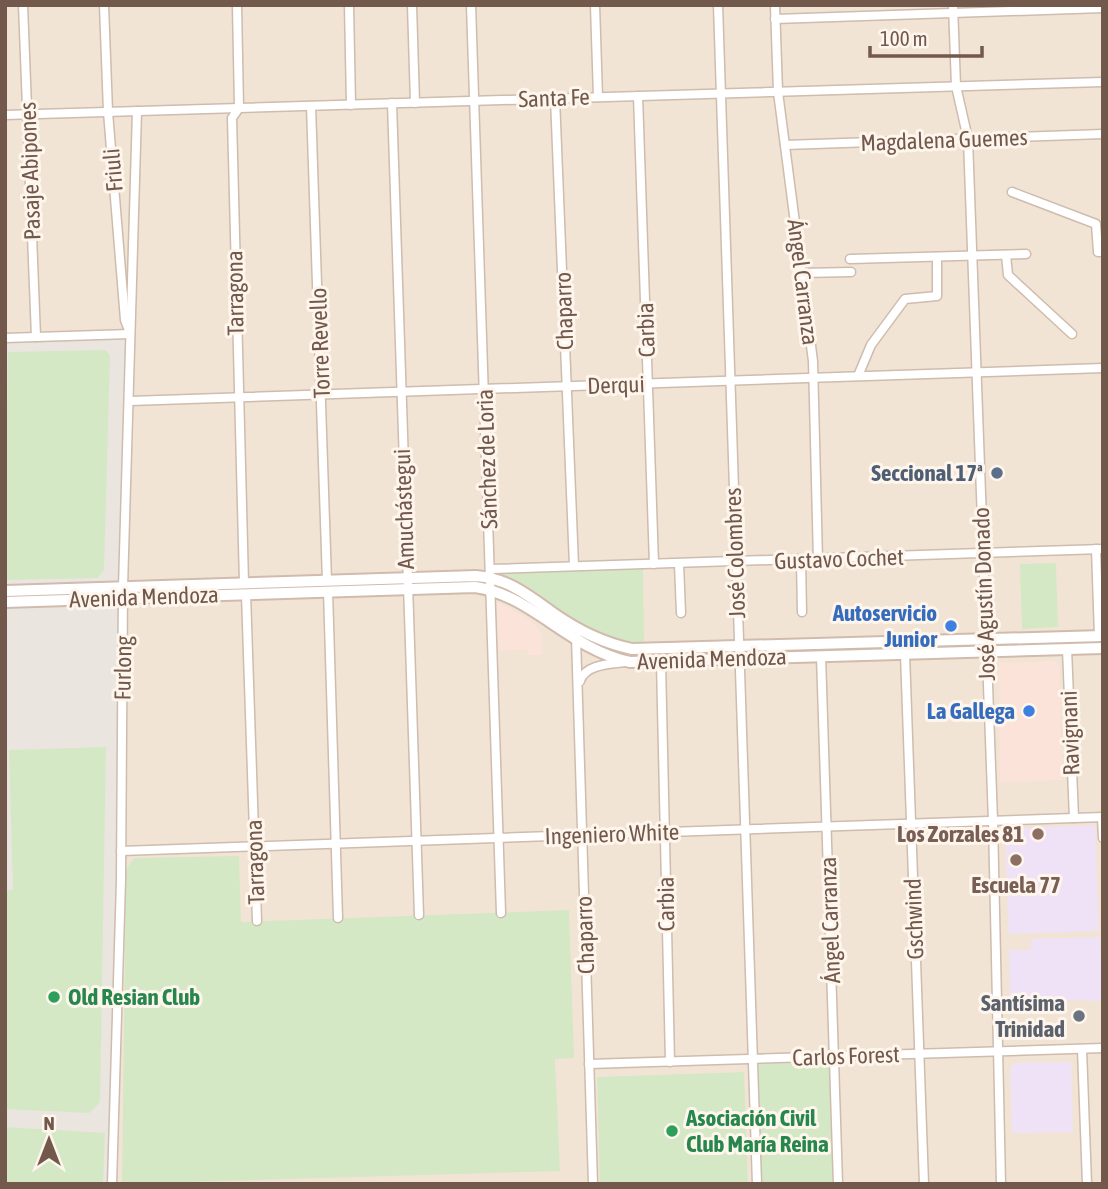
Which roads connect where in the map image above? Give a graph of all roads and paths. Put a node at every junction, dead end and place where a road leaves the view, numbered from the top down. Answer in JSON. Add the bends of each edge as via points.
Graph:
{"nodes":[{"id":1,"x":23,"y":5,"type":"edge"},
{"id":2,"x":104,"y":5,"type":"edge"},
{"id":3,"x":237,"y":5,"type":"edge"},
{"id":4,"x":349,"y":5,"type":"edge"},
{"id":5,"x":412,"y":5,"type":"edge"},
{"id":6,"x":471,"y":5,"type":"edge"},
{"id":7,"x":595,"y":5,"type":"edge"},
{"id":8,"x":718,"y":5,"type":"edge"},
{"id":9,"x":775,"y":5,"type":"edge"},
{"id":10,"x":1103,"y":8,"type":"edge"},
{"id":11,"x":953,"y":9,"type":"edge"},
{"id":12,"x":775,"y":19,"type":"junction"},
{"id":13,"x":1103,"y":82,"type":"edge"},
{"id":14,"x":956,"y":86,"type":"junction"},
{"id":15,"x":778,"y":92,"type":"junction"},
{"id":16,"x":720,"y":93,"type":"junction"},
{"id":17,"x":638,"y":96,"type":"junction"},
{"id":18,"x":598,"y":97,"type":"junction"},
{"id":19,"x":555,"y":98,"type":"junction"},
{"id":20,"x":475,"y":101,"type":"junction"},
{"id":21,"x":392,"y":103,"type":"junction"},
{"id":22,"x":415,"y":103,"type":"junction"},
{"id":23,"x":351,"y":104,"type":"junction"},
{"id":24,"x":311,"y":106,"type":"junction"},
{"id":25,"x":239,"y":108,"type":"junction"},
{"id":26,"x":137,"y":111,"type":"junction"},
{"id":27,"x":108,"y":112,"type":"junction"},
{"id":28,"x":29,"y":114,"type":"junction"},
{"id":29,"x":5,"y":115,"type":"edge"},
{"id":30,"x":1103,"y":134,"type":"edge"},
{"id":31,"x":968,"y":139,"type":"junction"},
{"id":32,"x":785,"y":145,"type":"junction"},
{"id":33,"x":1012,"y":192,"type":"dead end"},
{"id":34,"x":1103,"y":252,"type":"edge"},
{"id":35,"x":1026,"y":254,"type":"dead end"},
{"id":36,"x":1006,"y":255,"type":"junction"},
{"id":37,"x":972,"y":256,"type":"junction"},
{"id":38,"x":937,"y":257,"type":"junction"},
{"id":39,"x":850,"y":259,"type":"dead end"},
{"id":40,"x":851,"y":272,"type":"dead end"},
{"id":41,"x":802,"y":273,"type":"junction"},
{"id":42,"x":130,"y":334,"type":"junction"},
{"id":43,"x":1072,"y":334,"type":"dead end"},
{"id":44,"x":36,"y":337,"type":"junction"},
{"id":45,"x":5,"y":338,"type":"edge"},
{"id":46,"x":1103,"y":368,"type":"edge"},
{"id":47,"x":976,"y":372,"type":"junction"},
{"id":48,"x":858,"y":376,"type":"junction"},
{"id":49,"x":813,"y":378,"type":"junction"},
{"id":50,"x":730,"y":381,"type":"junction"},
{"id":51,"x":648,"y":383,"type":"junction"},
{"id":52,"x":567,"y":386,"type":"junction"},
{"id":53,"x":485,"y":389,"type":"junction"},
{"id":54,"x":400,"y":392,"type":"junction"},
{"id":55,"x":321,"y":395,"type":"junction"},
{"id":56,"x":237,"y":397,"type":"junction"},
{"id":57,"x":130,"y":401,"type":"junction"},
{"id":58,"x":1099,"y":549,"type":"edge"},
{"id":59,"x":982,"y":554,"type":"junction"},
{"id":60,"x":818,"y":560,"type":"junction"},
{"id":61,"x":801,"y":561,"type":"junction"},
{"id":62,"x":736,"y":562,"type":"junction"},
{"id":63,"x":654,"y":564,"type":"junction"},
{"id":64,"x":679,"y":564,"type":"junction"},
{"id":65,"x":574,"y":566,"type":"junction"},
{"id":66,"x":491,"y":578,"type":"junction"},
{"id":67,"x":406,"y":583,"type":"junction"},
{"id":68,"x":328,"y":586,"type":"junction"},
{"id":69,"x":245,"y":588,"type":"junction"},
{"id":70,"x":5,"y":591,"type":"edge"},
{"id":71,"x":123,"y":592,"type":"junction"},
{"id":72,"x":5,"y":601,"type":"edge"},
{"id":73,"x":802,"y":612,"type":"dead end"},
{"id":74,"x":681,"y":613,"type":"dead end"},
{"id":75,"x":576,"y":627,"type":"junction"},
{"id":76,"x":1101,"y":636,"type":"edge"},
{"id":77,"x":576,"y":640,"type":"junction"},
{"id":78,"x":985,"y":645,"type":"junction"},
{"id":79,"x":1103,"y":648,"type":"edge"},
{"id":80,"x":1067,"y":649,"type":"junction"},
{"id":81,"x":739,"y":653,"type":"junction"},
{"id":82,"x":905,"y":654,"type":"junction"},
{"id":83,"x":821,"y":656,"type":"junction"},
{"id":84,"x":630,"y":662,"type":"junction"},
{"id":85,"x":661,"y":662,"type":"junction"},
{"id":86,"x":578,"y":687,"type":"junction"},
{"id":87,"x":1102,"y":817,"type":"edge"},
{"id":88,"x":1074,"y":818,"type":"junction"},
{"id":89,"x":993,"y":821,"type":"junction"},
{"id":90,"x":911,"y":825,"type":"junction"},
{"id":91,"x":827,"y":827,"type":"junction"},
{"id":92,"x":745,"y":831,"type":"junction"},
{"id":93,"x":665,"y":832,"type":"junction"},
{"id":94,"x":582,"y":835,"type":"junction"},
{"id":95,"x":498,"y":838,"type":"junction"},
{"id":96,"x":1103,"y":838,"type":"edge"},
{"id":97,"x":416,"y":841,"type":"junction"},
{"id":98,"x":336,"y":844,"type":"junction"},
{"id":99,"x":254,"y":846,"type":"junction"},
{"id":100,"x":121,"y":851,"type":"junction"},
{"id":101,"x":500,"y":913,"type":"dead end"},
{"id":102,"x":419,"y":915,"type":"dead end"},
{"id":103,"x":338,"y":918,"type":"dead end"},
{"id":104,"x":257,"y":921,"type":"dead end"},
{"id":105,"x":1103,"y":1048,"type":"edge"},
{"id":106,"x":1082,"y":1049,"type":"junction"},
{"id":107,"x":999,"y":1051,"type":"junction"},
{"id":108,"x":919,"y":1054,"type":"junction"},
{"id":109,"x":834,"y":1057,"type":"junction"},
{"id":110,"x":752,"y":1059,"type":"junction"},
{"id":111,"x":670,"y":1062,"type":"junction"},
{"id":112,"x":589,"y":1064,"type":"junction"},
{"id":113,"x":112,"y":1184,"type":"edge"},
{"id":114,"x":593,"y":1184,"type":"edge"},
{"id":115,"x":757,"y":1184,"type":"edge"},
{"id":116,"x":838,"y":1184,"type":"edge"},
{"id":117,"x":924,"y":1184,"type":"edge"},
{"id":118,"x":1001,"y":1184,"type":"edge"},
{"id":119,"x":1087,"y":1184,"type":"edge"}],
"edges":[{"from":1,"to":28,"type":"street","name":"Pasaje Abipones"},
{"from":2,"to":27,"type":"street","name":"Friuli"},
{"from":3,"to":25,"type":"street","name":"Tarragona"},
{"from":4,"to":23,"type":"street"},
{"from":5,"to":22,"type":"street"},
{"from":6,"to":20,"type":"street","name":"Sánchez de Loria"},
{"from":7,"to":18,"type":"street"},
{"from":8,"to":16,"type":"street","name":"José Colombres"},
{"from":9,"to":12,"type":"street","name":"Ángel Carranza"},
{"from":10,"to":11,"type":"street"},
{"from":11,"to":12,"type":"street"},
{"from":11,"to":14,"type":"street","name":"José Agustín Donado"},
{"from":12,"to":15,"type":"street","name":"Ángel Carranza"},
{"from":13,"to":14,"type":"street","name":"Santa Fe"},
{"from":14,"to":15,"type":"street","name":"Santa Fe"},
{"from":14,"to":31,"type":"street","name":"José Agustín Donado"},
{"from":15,"to":16,"type":"street","name":"Santa Fe"},
{"from":15,"to":32,"type":"street","name":"Ángel Carranza"},
{"from":16,"to":17,"type":"street","name":"Santa Fe"},
{"from":16,"to":50,"type":"street","name":"José Colombres"},
{"from":17,"to":18,"type":"street","name":"Santa Fe"},
{"from":17,"to":51,"type":"street","name":"Carbia"},
{"from":18,"to":19,"type":"street","name":"Santa Fe"},
{"from":19,"to":20,"type":"street","name":"Santa Fe"},
{"from":19,"to":52,"type":"street","name":"Chaparro"},
{"from":20,"to":22,"type":"street","name":"Santa Fe"},
{"from":20,"to":53,"type":"street","name":"Sánchez de Loria"},
{"from":21,"to":22,"type":"street","name":"Santa Fe"},
{"from":21,"to":23,"type":"street","name":"Santa Fe"},
{"from":21,"to":54,"type":"street","name":"Amuchástegui"},
{"from":23,"to":24,"type":"street","name":"Santa Fe"},
{"from":24,"to":25,"type":"street","name":"Santa Fe"},
{"from":24,"to":55,"type":"street","name":"Torre Revello"},
{"from":25,"to":26,"type":"street","name":"Santa Fe"},
{"from":25,"to":56,"type":"street","name":"Tarragona","via":[[232,118]]},
{"from":26,"to":27,"type":"street","name":"Santa Fe"},
{"from":26,"to":42,"type":"street","name":"Furlong","via":[[134,320]]},
{"from":27,"to":28,"type":"street","name":"Santa Fe"},
{"from":27,"to":42,"type":"street","name":"Friuli","via":[[125,320]]},
{"from":28,"to":29,"type":"street","name":"Santa Fe"},
{"from":28,"to":44,"type":"street","name":"Pasaje Abipones"},
{"from":30,"to":31,"type":"street","name":"Magdalena Guemes"},
{"from":31,"to":32,"type":"street","name":"Magdalena Guemes"},
{"from":31,"to":37,"type":"street","name":"José Agustín Donado"},
{"from":32,"to":41,"type":"street","name":"Ángel Carranza"},
{"from":33,"to":34,"type":"street","via":[[1096,224],[1098,252]]},
{"from":35,"to":36,"type":"street"},
{"from":36,"to":37,"type":"street"},
{"from":36,"to":43,"type":"street","via":[[1008,275]]},
{"from":37,"to":38,"type":"street"},
{"from":37,"to":47,"type":"street","name":"José Agustín Donado"},
{"from":38,"to":39,"type":"street"},
{"from":38,"to":48,"type":"street","via":[[937,296],[905,299],[871,345]]},
{"from":40,"to":41,"type":"street"},
{"from":41,"to":49,"type":"street","name":"Ángel Carranza"},
{"from":42,"to":44,"type":"street"},
{"from":42,"to":57,"type":"street","name":"Furlong"},
{"from":44,"to":45,"type":"street"},
{"from":46,"to":47,"type":"street","name":"Derqui"},
{"from":47,"to":48,"type":"street","name":"Derqui"},
{"from":47,"to":59,"type":"street","name":"José Agustín Donado"},
{"from":48,"to":49,"type":"street","name":"Derqui"},
{"from":49,"to":50,"type":"street","name":"Derqui"},
{"from":49,"to":60,"type":"street","name":"Ángel Carranza"},
{"from":50,"to":51,"type":"street","name":"Derqui"},
{"from":50,"to":62,"type":"street","name":"José Colombres"},
{"from":51,"to":52,"type":"street","name":"Derqui"},
{"from":51,"to":63,"type":"street","name":"Carbia"},
{"from":52,"to":53,"type":"street","name":"Derqui"},
{"from":52,"to":65,"type":"street","name":"Chaparro"},
{"from":53,"to":54,"type":"street","name":"Derqui"},
{"from":53,"to":66,"type":"street","name":"Sánchez de Loria"},
{"from":54,"to":55,"type":"street","name":"Derqui"},
{"from":54,"to":67,"type":"street","name":"Amuchástegui"},
{"from":55,"to":56,"type":"street","name":"Derqui"},
{"from":55,"to":68,"type":"street","name":"Torre Revello"},
{"from":56,"to":57,"type":"street","name":"Derqui"},
{"from":56,"to":69,"type":"street","name":"Tarragona"},
{"from":57,"to":71,"type":"street","name":"Furlong"},
{"from":58,"to":59,"type":"street","name":"Gustavo Cochet"},
{"from":58,"to":76,"type":"street"},
{"from":59,"to":60,"type":"street","name":"Gustavo Cochet"},
{"from":59,"to":78,"type":"street","name":"José Agustín Donado"},
{"from":60,"to":61,"type":"street","name":"Gustavo Cochet"},
{"from":61,"to":62,"type":"street","name":"Gustavo Cochet"},
{"from":61,"to":73,"type":"street"},
{"from":62,"to":64,"type":"street","name":"Gustavo Cochet"},
{"from":62,"to":81,"type":"street","name":"José Colombres"},
{"from":63,"to":64,"type":"street","name":"Gustavo Cochet"},
{"from":63,"to":65,"type":"street","name":"Gustavo Cochet"},
{"from":64,"to":74,"type":"street"},
{"from":65,"to":66,"type":"street","name":"Gustavo Cochet"},
{"from":66,"to":67,"type":"main road","name":"Avenida Mendoza"},
{"from":66,"to":75,"type":"main road","name":"Avenida Mendoza","via":[[529,595]]},
{"from":66,"to":77,"type":"main road","name":"Avenida Mendoza"},
{"from":66,"to":95,"type":"street","name":"Sánchez de Loria"},
{"from":67,"to":68,"type":"main road","name":"Avenida Mendoza"},
{"from":67,"to":97,"type":"street","name":"Amuchástegui"},
{"from":68,"to":69,"type":"main road","name":"Avenida Mendoza"},
{"from":68,"to":98,"type":"street","name":"Torre Revello"},
{"from":69,"to":71,"type":"main road","name":"Avenida Mendoza"},
{"from":69,"to":99,"type":"street","name":"Tarragona"},
{"from":70,"to":71,"type":"main road","name":"Avenida Mendoza"},
{"from":71,"to":72,"type":"main road","name":"Avenida Mendoza"},
{"from":71,"to":100,"type":"street","name":"Furlong"},
{"from":75,"to":77,"type":"street","name":"Chaparro"},
{"from":75,"to":81,"type":"main road","name":"Avenida Mendoza","via":[[632,649]]},
{"from":76,"to":78,"type":"main road","name":"Avenida Mendoza"},
{"from":77,"to":84,"type":"main road","name":"Avenida Mendoza"},
{"from":77,"to":86,"type":"street","name":"Chaparro"},
{"from":78,"to":80,"type":"main road","name":"Avenida Mendoza"},
{"from":78,"to":81,"type":"main road","name":"Avenida Mendoza"},
{"from":78,"to":82,"type":"main road","name":"Avenida Mendoza"},
{"from":78,"to":89,"type":"street","name":"José Agustín Donado"},
{"from":79,"to":80,"type":"main road","name":"Avenida Mendoza"},
{"from":80,"to":88,"type":"street","name":"Ravignani"},
{"from":81,"to":83,"type":"main road","name":"Avenida Mendoza"},
{"from":81,"to":85,"type":"main road","name":"Avenida Mendoza"},
{"from":81,"to":92,"type":"street","name":"José Colombres"},
{"from":82,"to":83,"type":"main road","name":"Avenida Mendoza"},
{"from":82,"to":90,"type":"street","name":"Gschwind"},
{"from":83,"to":91,"type":"street","name":"Ángel Carranza"},
{"from":84,"to":85,"type":"main road","name":"Avenida Mendoza"},
{"from":84,"to":86,"type":"street","via":[[592,668],[582,675]]},
{"from":85,"to":93,"type":"street","name":"Carbia"},
{"from":86,"to":94,"type":"street","name":"Chaparro"},
{"from":87,"to":88,"type":"street","name":"Ingeniero White"},
{"from":87,"to":96,"type":"street"},
{"from":88,"to":89,"type":"street","name":"Ingeniero White"},
{"from":89,"to":90,"type":"street","name":"Ingeniero White"},
{"from":89,"to":107,"type":"street","name":"José Agustín Donado"},
{"from":90,"to":91,"type":"street","name":"Ingeniero White"},
{"from":90,"to":108,"type":"street","name":"Gschwind"},
{"from":91,"to":92,"type":"street","name":"Ingeniero White"},
{"from":91,"to":109,"type":"street","name":"Ángel Carranza"},
{"from":92,"to":93,"type":"street","name":"Ingeniero White"},
{"from":92,"to":110,"type":"street","name":"José Colombres"},
{"from":93,"to":94,"type":"street","name":"Ingeniero White"},
{"from":93,"to":111,"type":"street","name":"Carbia"},
{"from":94,"to":95,"type":"street","name":"Ingeniero White"},
{"from":94,"to":112,"type":"street","name":"Chaparro"},
{"from":95,"to":97,"type":"street","name":"Ingeniero White"},
{"from":95,"to":101,"type":"street","name":"Sánchez de Loria"},
{"from":97,"to":98,"type":"street","name":"Ingeniero White"},
{"from":97,"to":102,"type":"street","name":"Amuchástegui"},
{"from":98,"to":99,"type":"street","name":"Ingeniero White"},
{"from":98,"to":103,"type":"street","name":"Torre Revello"},
{"from":99,"to":100,"type":"street","name":"Ingeniero White"},
{"from":99,"to":104,"type":"street","name":"Tarragona"},
{"from":100,"to":113,"type":"street","name":"Furlong"},
{"from":105,"to":106,"type":"street","name":"Carlos Forest"},
{"from":106,"to":107,"type":"street","name":"Carlos Forest"},
{"from":106,"to":119,"type":"street"},
{"from":107,"to":108,"type":"street","name":"Carlos Forest"},
{"from":107,"to":118,"type":"street","name":"José Agustín Donado"},
{"from":108,"to":109,"type":"street","name":"Carlos Forest"},
{"from":108,"to":117,"type":"street","name":"Gschwind"},
{"from":109,"to":110,"type":"street","name":"Carlos Forest"},
{"from":109,"to":116,"type":"street","name":"Ángel Carranza"},
{"from":110,"to":111,"type":"street","name":"Carlos Forest"},
{"from":110,"to":115,"type":"street","name":"José Colombres"},
{"from":111,"to":112,"type":"street","name":"Carlos Forest"},
{"from":112,"to":114,"type":"street","name":"Chaparro"}]}
